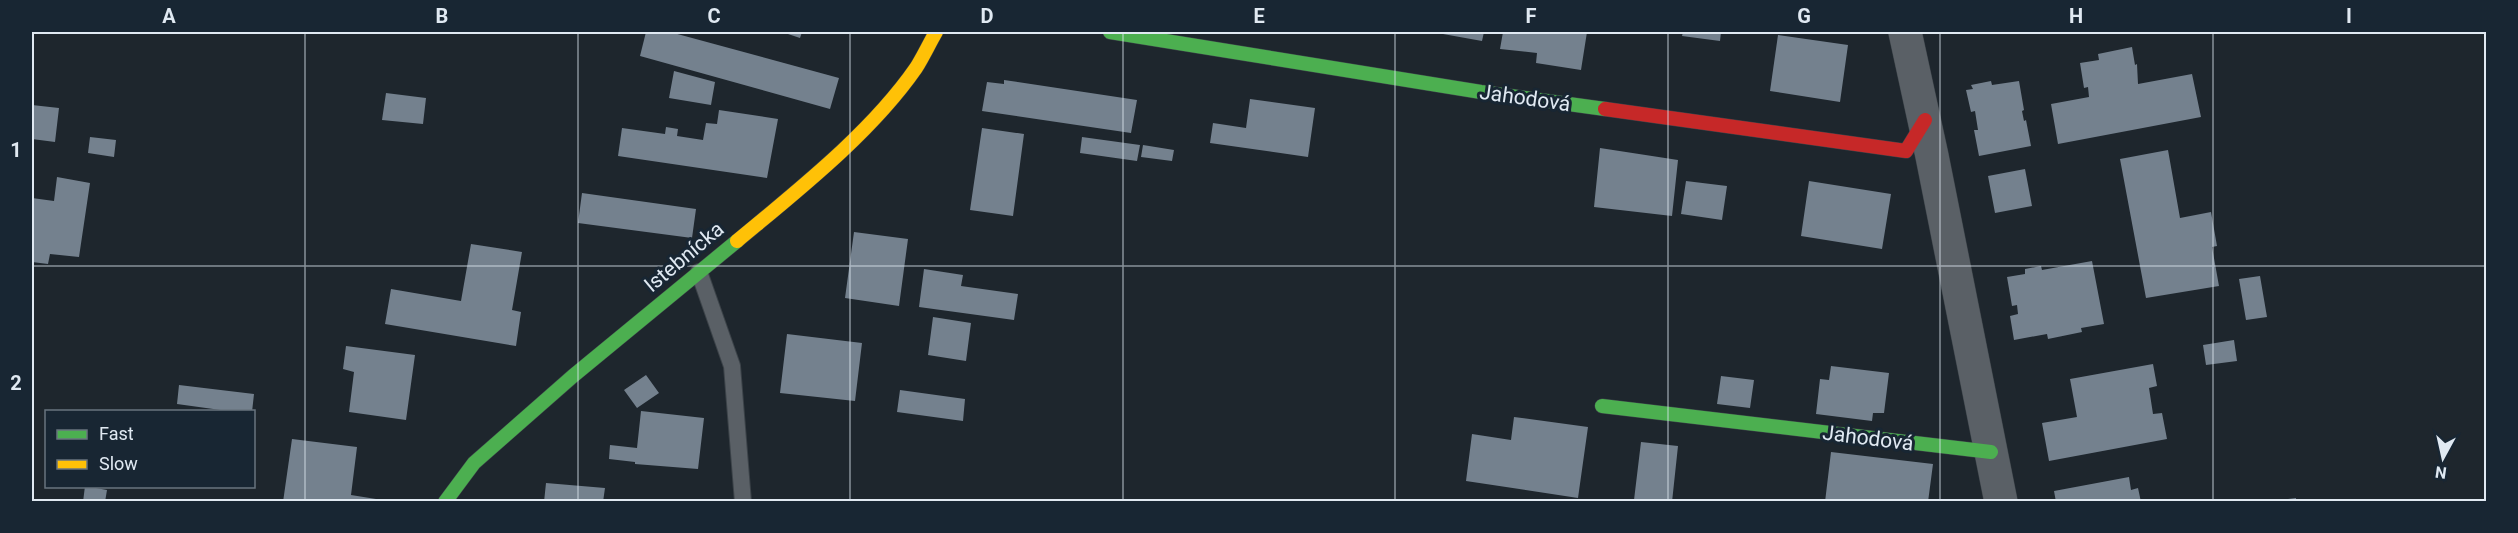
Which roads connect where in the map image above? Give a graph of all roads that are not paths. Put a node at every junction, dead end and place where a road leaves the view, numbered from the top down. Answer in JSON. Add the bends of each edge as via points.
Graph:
{"nodes":[{"id":1,"x":936,"y":32,"type":"edge"},
{"id":2,"x":1110,"y":32,"type":"edge"},
{"id":3,"x":1905,"y":32,"type":"edge"},
{"id":4,"x":1924,"y":120,"type":"junction"},
{"id":5,"x":699,"y":272,"type":"junction"},
{"id":6,"x":1602,"y":406,"type":"dead end"},
{"id":7,"x":1991,"y":452,"type":"junction"},
{"id":8,"x":445,"y":501,"type":"edge"},
{"id":9,"x":743,"y":501,"type":"edge"},
{"id":10,"x":2001,"y":501,"type":"edge"}],
"edges":[{"from":1,"to":5,"type":"street","name":"Istebnícka","via":[[916,69],[874,120],[781,205]]},
{"from":2,"to":4,"type":"street","name":"Jahodová","via":[[1481,92],[1906,151]]},
{"from":3,"to":4,"type":"street"},
{"from":4,"to":7,"type":"street"},
{"from":5,"to":8,"type":"street","name":"Istebnícka","via":[[474,462]]},
{"from":5,"to":9,"type":"lane","via":[[732,366]]},
{"from":6,"to":7,"type":"street","name":"Jahodová"},
{"from":7,"to":10,"type":"street"}]}
